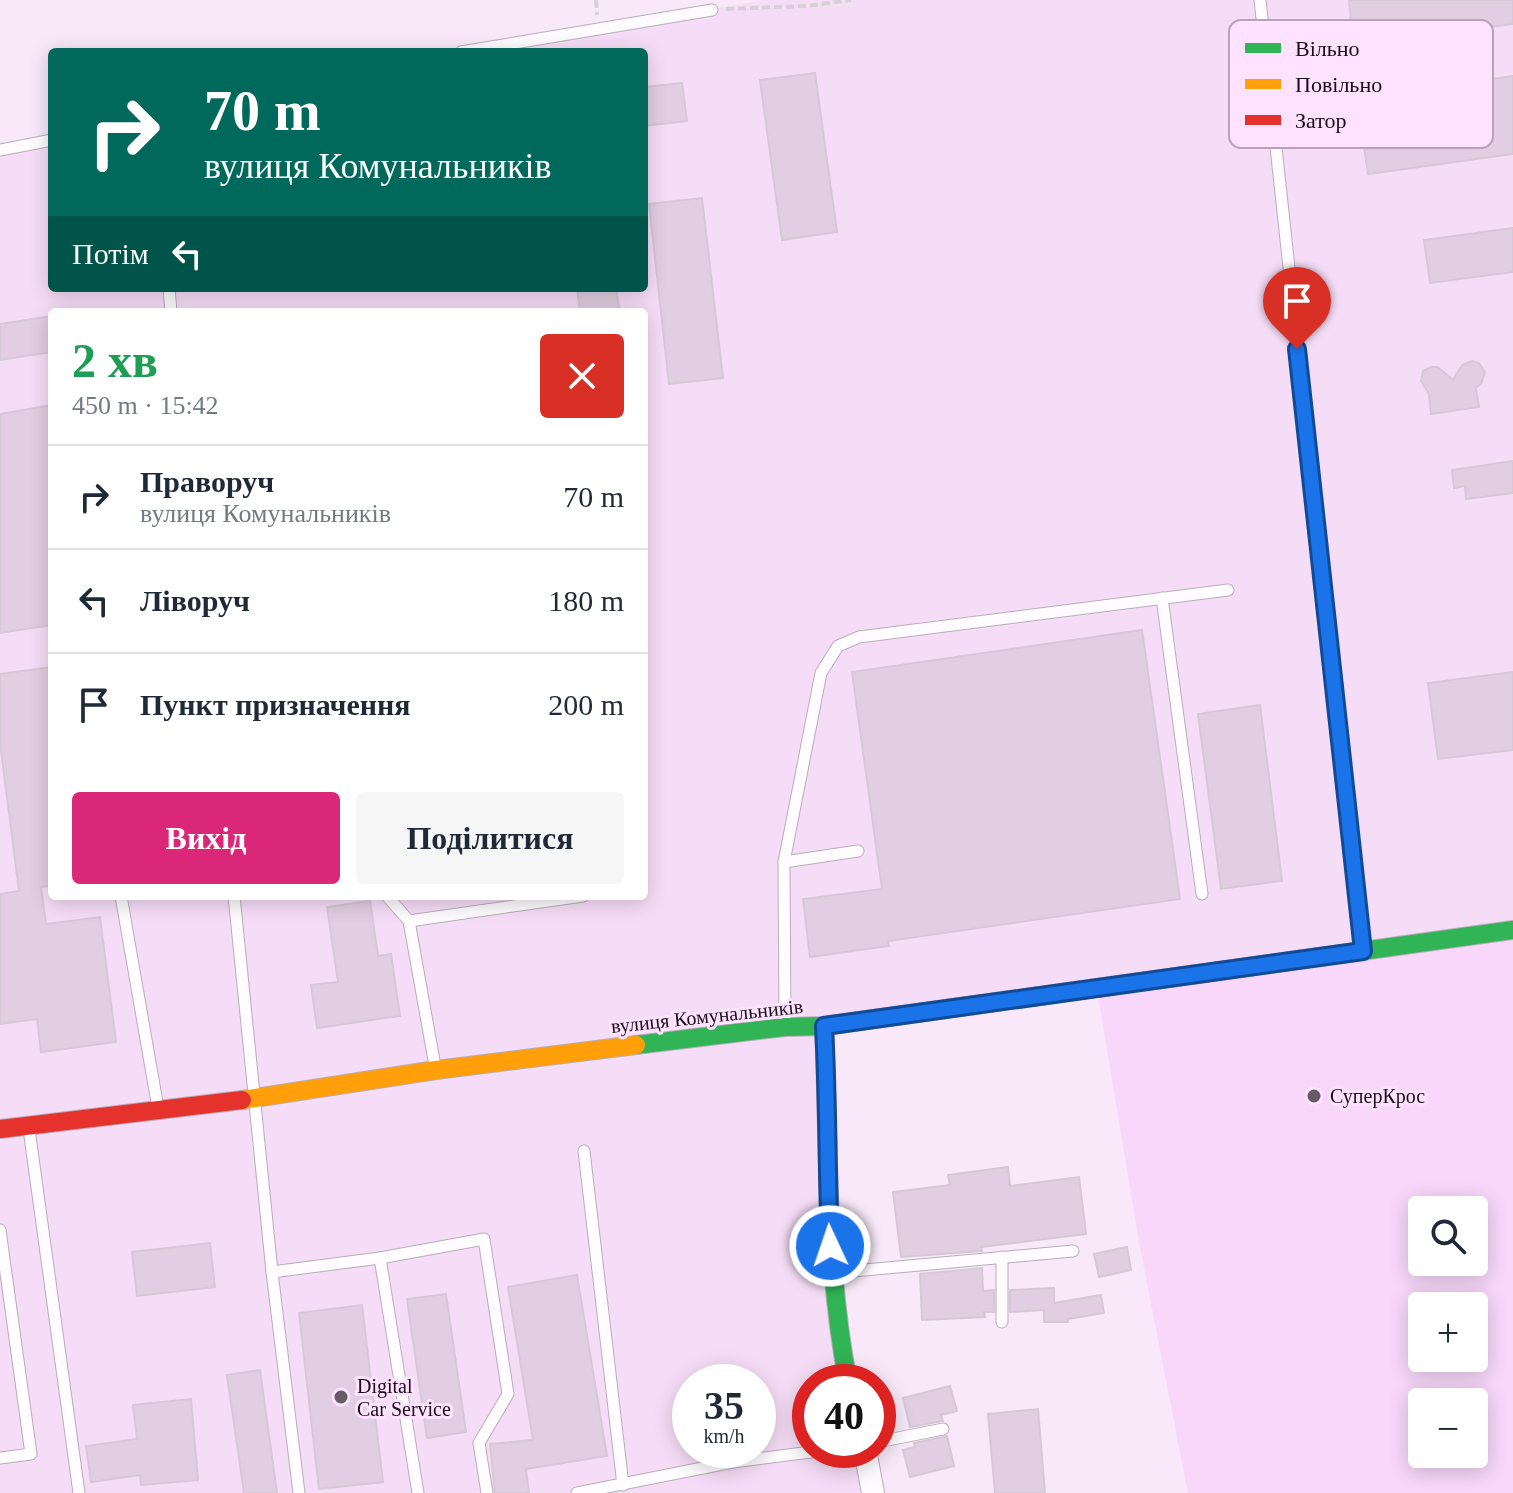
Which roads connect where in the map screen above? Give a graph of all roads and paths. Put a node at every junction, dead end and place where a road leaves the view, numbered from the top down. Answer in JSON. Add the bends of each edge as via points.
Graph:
{"nodes":[{"id":1,"x":849,"y":0,"type":"edge"},
{"id":2,"x":1260,"y":0,"type":"edge"},
{"id":3,"x":712,"y":10,"type":"joint"},
{"id":4,"x":1262,"y":20,"type":"edge"},
{"id":5,"x":485,"y":48,"type":"edge"},
{"id":6,"x":48,"y":141,"type":"edge"},
{"id":7,"x":1276,"y":148,"type":"edge"},
{"id":8,"x":0,"y":150,"type":"edge"},
{"id":9,"x":1228,"y":590,"type":"dead end"},
{"id":10,"x":1162,"y":598,"type":"junction"},
{"id":11,"x":858,"y":851,"type":"dead end"},
{"id":12,"x":784,"y":862,"type":"junction"},
{"id":13,"x":1202,"y":894,"type":"dead end"},
{"id":14,"x":122,"y":900,"type":"edge"},
{"id":15,"x":234,"y":900,"type":"edge"},
{"id":16,"x":391,"y":900,"type":"edge"},
{"id":17,"x":555,"y":900,"type":"edge"},
{"id":18,"x":409,"y":921,"type":"junction"},
{"id":19,"x":1513,"y":930,"type":"edge"},
{"id":20,"x":1363,"y":951,"type":"junction"},
{"id":21,"x":824,"y":1026,"type":"junction"},
{"id":22,"x":785,"y":1027,"type":"junction"},
{"id":23,"x":436,"y":1070,"type":"junction"},
{"id":24,"x":256,"y":1098,"type":"junction"},
{"id":25,"x":158,"y":1109,"type":"junction"},
{"id":26,"x":28,"y":1125,"type":"junction"},
{"id":27,"x":0,"y":1129,"type":"edge"},
{"id":28,"x":584,"y":1151,"type":"dead end"},
{"id":29,"x":0,"y":1230,"type":"edge"},
{"id":30,"x":1073,"y":1251,"type":"dead end"},
{"id":31,"x":1002,"y":1257,"type":"junction"},
{"id":32,"x":380,"y":1258,"type":"junction"},
{"id":33,"x":272,"y":1272,"type":"junction"},
{"id":34,"x":832,"y":1273,"type":"junction"},
{"id":35,"x":1002,"y":1322,"type":"dead end"},
{"id":36,"x":844,"y":1364,"type":"edge"},
{"id":37,"x":943,"y":1429,"type":"dead end"},
{"id":38,"x":896,"y":1438,"type":"edge"},
{"id":39,"x":792,"y":1454,"type":"edge"},
{"id":40,"x":0,"y":1458,"type":"edge"},
{"id":41,"x":868,"y":1468,"type":"edge"},
{"id":42,"x":623,"y":1485,"type":"junction"},
{"id":43,"x":79,"y":1493,"type":"edge"},
{"id":44,"x":299,"y":1493,"type":"edge"},
{"id":45,"x":418,"y":1493,"type":"edge"},
{"id":46,"x":487,"y":1493,"type":"edge"},
{"id":47,"x":577,"y":1493,"type":"edge"},
{"id":48,"x":873,"y":1493,"type":"edge"}],
"edges":[{"from":1,"to":3,"type":"path"},
{"from":2,"to":4,"type":"lane"},
{"from":3,"to":5,"type":"lane"},
{"from":6,"to":8,"type":"lane"},
{"from":7,"to":20,"type":"lane"},
{"from":9,"to":10,"type":"lane"},
{"from":10,"to":12,"type":"lane","via":[[859,637],[838,646],[821,673]]},
{"from":10,"to":13,"type":"lane"},
{"from":11,"to":12,"type":"lane"},
{"from":12,"to":22,"type":"lane"},
{"from":14,"to":25,"type":"lane"},
{"from":15,"to":24,"type":"lane"},
{"from":16,"to":18,"type":"lane"},
{"from":17,"to":18,"type":"lane"},
{"from":18,"to":23,"type":"lane"},
{"from":19,"to":20,"type":"street","name":"вулиця Комунальників"},
{"from":20,"to":21,"type":"street","name":"вулиця Комунальників"},
{"from":21,"to":22,"type":"street","name":"вулиця Комунальників"},
{"from":21,"to":34,"type":"street"},
{"from":22,"to":23,"type":"street","name":"вулиця Комунальників"},
{"from":23,"to":24,"type":"street","name":"вулиця Комунальників"},
{"from":24,"to":25,"type":"street","name":"вулиця Комунальників"},
{"from":24,"to":33,"type":"lane"},
{"from":25,"to":26,"type":"street","name":"вулиця Комунальників"},
{"from":26,"to":27,"type":"street","name":"вулиця Комунальників"},
{"from":26,"to":43,"type":"lane"},
{"from":28,"to":42,"type":"lane"},
{"from":29,"to":40,"type":"lane","via":[[31,1454]]},
{"from":30,"to":31,"type":"lane"},
{"from":31,"to":34,"type":"lane"},
{"from":31,"to":35,"type":"lane"},
{"from":32,"to":33,"type":"lane"},
{"from":32,"to":45,"type":"lane"},
{"from":32,"to":46,"type":"lane","via":[[484,1239],[508,1394],[479,1443]]},
{"from":33,"to":44,"type":"lane"},
{"from":34,"to":36,"type":"street"},
{"from":37,"to":38,"type":"lane"},
{"from":39,"to":42,"type":"lane"},
{"from":41,"to":48,"type":"street"},
{"from":42,"to":47,"type":"lane"}]}
